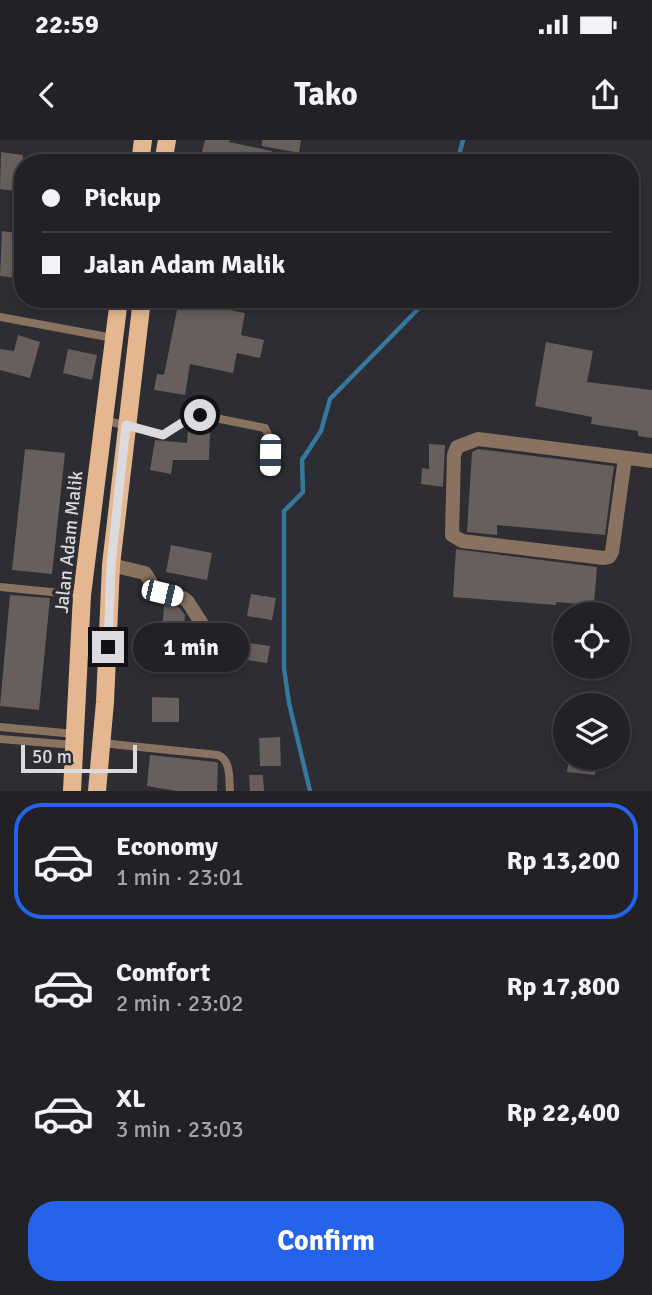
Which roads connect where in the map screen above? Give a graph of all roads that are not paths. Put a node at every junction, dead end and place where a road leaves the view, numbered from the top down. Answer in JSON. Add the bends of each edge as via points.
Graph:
{"nodes":[{"id":1,"x":117,"y":308,"type":"edge"},
{"id":2,"x":141,"y":308,"type":"edge"},
{"id":3,"x":0,"y":317,"type":"edge"},
{"id":4,"x":113,"y":338,"type":"junction"},
{"id":5,"x":104,"y":420,"type":"junction"},
{"id":6,"x":126,"y":425,"type":"junction"},
{"id":7,"x":625,"y":458,"type":"junction"},
{"id":8,"x":652,"y":461,"type":"edge"},
{"id":9,"x":270,"y":471,"type":"dead end"},
{"id":10,"x":111,"y":565,"type":"junction"},
{"id":11,"x":0,"y":587,"type":"edge"},
{"id":12,"x":82,"y":595,"type":"junction"},
{"id":13,"x":225,"y":660,"type":"dead end"},
{"id":14,"x":0,"y":727,"type":"edge"},
{"id":15,"x":39,"y":731,"type":"junction"},
{"id":16,"x":0,"y":740,"type":"edge"},
{"id":17,"x":75,"y":740,"type":"junction"},
{"id":18,"x":37,"y":742,"type":"junction"},
{"id":19,"x":101,"y":743,"type":"junction"},
{"id":20,"x":72,"y":791,"type":"edge"},
{"id":21,"x":97,"y":791,"type":"edge"},
{"id":22,"x":230,"y":791,"type":"edge"}],
"edges":[{"from":1,"to":4,"type":"main road","name":"Jalan Adam Malik"},
{"from":2,"to":6,"type":"main road"},
{"from":3,"to":4,"type":"lane"},
{"from":4,"to":5,"type":"main road","name":"Jalan Adam Malik"},
{"from":5,"to":6,"type":"lane"},
{"from":5,"to":12,"type":"main road","name":"Jalan Adam Malik"},
{"from":6,"to":9,"type":"lane","via":[[163,435],[200,415],[265,428],[270,439]]},
{"from":6,"to":10,"type":"main road"},
{"from":7,"to":7,"type":"street","via":[[478,439],[466,442],[454,455],[452,535],[462,541],[609,557]]},
{"from":7,"to":8,"type":"street"},
{"from":10,"to":13,"type":"street","via":[[145,573],[157,592],[188,602]]},
{"from":10,"to":19,"type":"main road"},
{"from":11,"to":12,"type":"lane"},
{"from":12,"to":17,"type":"main road","name":"Jalan Adam Malik"},
{"from":14,"to":15,"type":"lane"},
{"from":15,"to":17,"type":"lane"},
{"from":15,"to":18,"type":"lane"},
{"from":16,"to":18,"type":"lane"},
{"from":17,"to":18,"type":"lane"},
{"from":17,"to":20,"type":"main road","name":"Jalan Adam Malik"},
{"from":19,"to":21,"type":"main road"},
{"from":19,"to":22,"type":"lane","via":[[224,757]]}]}
